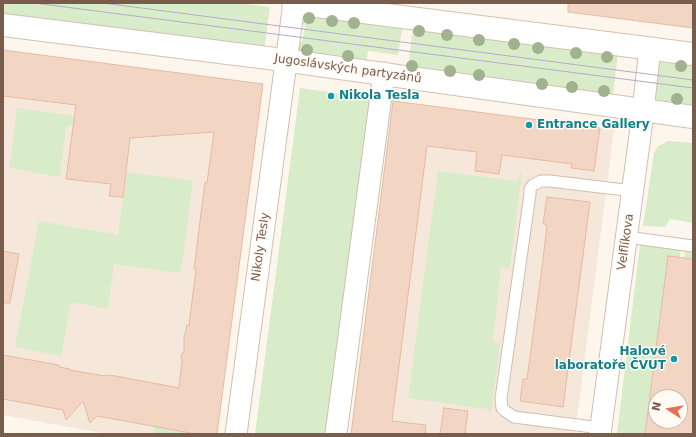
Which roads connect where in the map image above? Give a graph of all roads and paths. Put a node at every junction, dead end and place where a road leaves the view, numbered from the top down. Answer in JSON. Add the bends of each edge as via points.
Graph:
{"nodes":[{"id":1,"x":294,"y":3,"type":"edge"},
{"id":2,"x":385,"y":9,"type":"edge"},
{"id":3,"x":3,"y":25,"type":"edge"},
{"id":4,"x":650,"y":49,"type":"junction"},
{"id":5,"x":693,"y":54,"type":"edge"},
{"id":6,"x":286,"y":60,"type":"junction"},
{"id":7,"x":384,"y":73,"type":"junction"},
{"id":8,"x":643,"y":111,"type":"junction"},
{"id":9,"x":693,"y":117,"type":"edge"},
{"id":10,"x":633,"y":191,"type":"junction"},
{"id":11,"x":627,"y":237,"type":"junction"},
{"id":12,"x":693,"y":246,"type":"edge"},
{"id":13,"x":600,"y":431,"type":"edge"},
{"id":14,"x":236,"y":434,"type":"edge"},
{"id":15,"x":336,"y":434,"type":"edge"}],
"edges":[{"from":1,"to":2,"type":"main road"},
{"from":1,"to":6,"type":"street","name":"Nikoly Tesly"},
{"from":2,"to":4,"type":"main road"},
{"from":3,"to":6,"type":"main road","name":"Jugoslávských partyzánů"},
{"from":4,"to":5,"type":"main road"},
{"from":4,"to":8,"type":"street","name":"Velflíkova"},
{"from":6,"to":7,"type":"main road","name":"Jugoslávských partyzánů"},
{"from":6,"to":14,"type":"street","name":"Nikoly Tesly"},
{"from":7,"to":8,"type":"main road","name":"Jugoslávských partyzánů"},
{"from":7,"to":15,"type":"street"},
{"from":8,"to":9,"type":"main road","name":"Jugoslávských partyzánů"},
{"from":8,"to":10,"type":"street","name":"Velflíkova"},
{"from":10,"to":11,"type":"street","name":"Velflíkova"},
{"from":10,"to":13,"type":"lane","via":[[550,181],[541,181],[530,189],[501,404],[505,412],[514,417]]},
{"from":11,"to":12,"type":"lane"},
{"from":11,"to":13,"type":"street","name":"Velflíkova"}]}
